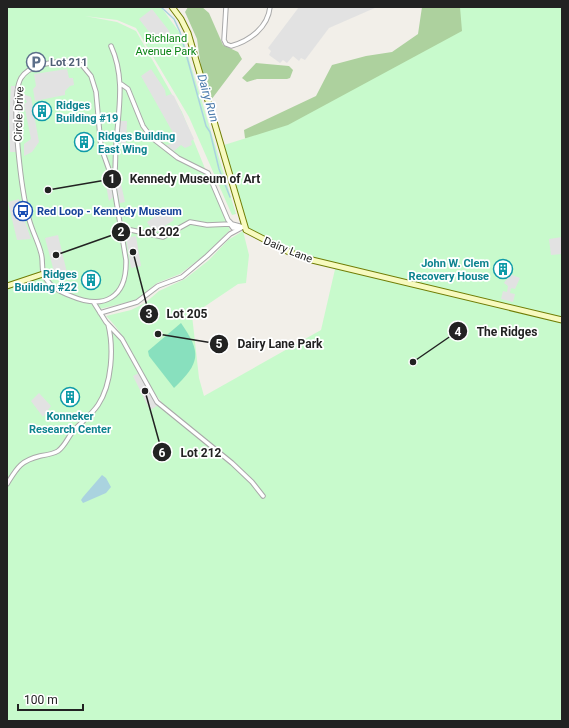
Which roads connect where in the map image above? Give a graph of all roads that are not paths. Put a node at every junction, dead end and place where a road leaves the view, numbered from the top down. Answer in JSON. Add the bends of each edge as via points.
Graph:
{"nodes":[{"id":1,"x":172,"y":7,"type":"edge"},
{"id":2,"x":226,"y":7,"type":"edge"},
{"id":3,"x":270,"y":7,"type":"edge"},
{"id":4,"x":111,"y":46,"type":"dead end"},
{"id":5,"x":121,"y":84,"type":"junction"},
{"id":6,"x":113,"y":181,"type":"junction"},
{"id":7,"x":244,"y":227,"type":"junction"},
{"id":8,"x":122,"y":232,"type":"junction"},
{"id":9,"x":43,"y":274,"type":"junction"},
{"id":10,"x":7,"y":286,"type":"edge"},
{"id":11,"x":94,"y":303,"type":"junction"},
{"id":12,"x":100,"y":313,"type":"junction"},
{"id":13,"x":562,"y":320,"type":"edge"},
{"id":14,"x":108,"y":324,"type":"junction"},
{"id":15,"x":7,"y":484,"type":"edge"},
{"id":16,"x":263,"y":496,"type":"dead end"}],
"edges":[{"from":1,"to":7,"type":"street","via":[[188,33]]},
{"from":2,"to":3,"type":"street","via":[[224,40],[231,46],[247,40],[264,25]]},
{"from":4,"to":5,"type":"street"},
{"from":5,"to":6,"type":"street","via":[[116,170]]},
{"from":5,"to":7,"type":"street","via":[[128,89],[146,132],[178,158],[208,173],[228,220],[232,224]]},
{"from":6,"to":8,"type":"street","name":"Circle Drive"},
{"from":6,"to":9,"type":"street","name":"Circle Drive","via":[[102,154],[96,92],[87,70],[77,62],[65,61],[38,66],[27,72],[20,80],[17,97],[18,154],[29,218],[43,260]]},
{"from":7,"to":8,"type":"street","via":[[232,228],[230,224],[207,226],[190,222],[169,235],[160,237],[131,230]]},
{"from":7,"to":12,"type":"street","via":[[233,232],[182,277],[158,286],[137,302]]},
{"from":7,"to":13,"type":"street","name":"Dairy Lane","via":[[263,240],[306,258]]},
{"from":8,"to":11,"type":"street","name":"Circle Drive","via":[[126,267],[122,284],[112,297]]},
{"from":9,"to":10,"type":"street"},
{"from":9,"to":11,"type":"street","via":[[50,284],[59,290]]},
{"from":11,"to":12,"type":"street"},
{"from":12,"to":14,"type":"street"},
{"from":14,"to":15,"type":"street","via":[[111,336],[109,369],[106,390],[99,404],[72,432],[61,448],[24,462]]},
{"from":14,"to":16,"type":"street","via":[[122,339],[157,402],[232,463]]}]}
